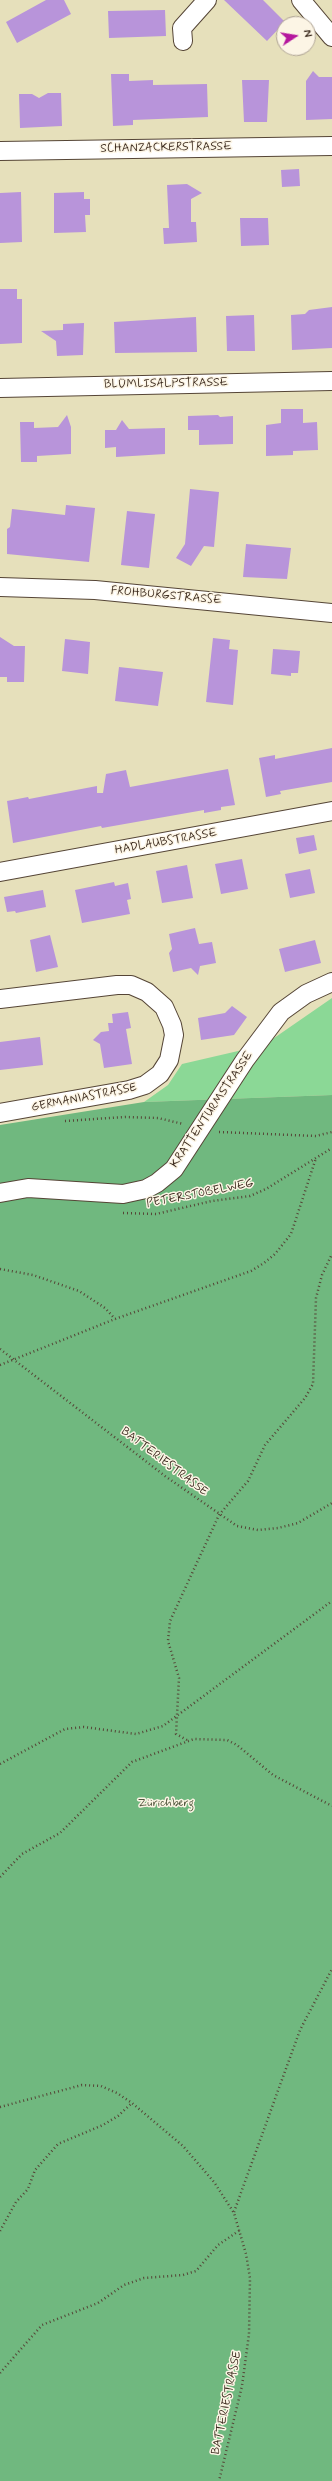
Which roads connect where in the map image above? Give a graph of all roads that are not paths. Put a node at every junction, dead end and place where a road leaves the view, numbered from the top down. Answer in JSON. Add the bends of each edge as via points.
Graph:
{"nodes":[{"id":1,"x":207,"y":0,"type":"edge"},
{"id":2,"x":305,"y":1,"type":"edge"},
{"id":3,"x":332,"y":37,"type":"edge"},
{"id":4,"x":183,"y":40,"type":"dead end"},
{"id":5,"x":332,"y":146,"type":"edge"},
{"id":6,"x":0,"y":151,"type":"edge"},
{"id":7,"x":332,"y":381,"type":"edge"},
{"id":8,"x":0,"y":388,"type":"edge"},
{"id":9,"x":0,"y":587,"type":"edge"},
{"id":10,"x":332,"y":613,"type":"edge"},
{"id":11,"x":332,"y":811,"type":"edge"},
{"id":12,"x":0,"y":872,"type":"edge"},
{"id":13,"x":332,"y":982,"type":"edge"},
{"id":14,"x":0,"y":999,"type":"edge"},
{"id":15,"x":0,"y":1113,"type":"edge"},
{"id":16,"x":0,"y":1193,"type":"edge"}],
"edges":[{"from":1,"to":4,"type":"street","via":[[182,28]]},
{"from":2,"to":3,"type":"street"},
{"from":5,"to":6,"type":"street","name":"SCHANZACKERSTRASSE"},
{"from":7,"to":8,"type":"street","name":"BLÜMLISALPSTRASSE"},
{"from":9,"to":10,"type":"street","name":"FROHBURGSTRASSE","via":[[134,593]]},
{"from":11,"to":12,"type":"street","name":"HADLAUBSTRASSE"},
{"from":13,"to":16,"type":"street","name":"KRATTENTURMSTRASSE","via":[[306,994],[282,1012],[245,1060],[174,1169],[166,1177],[146,1189],[109,1194],[28,1188]]},
{"from":14,"to":15,"type":"street","name":"GERMANIASTRASSE","via":[[117,985],[131,986],[147,992],[164,1007],[174,1035],[169,1060],[160,1074],[145,1085]]}]}
